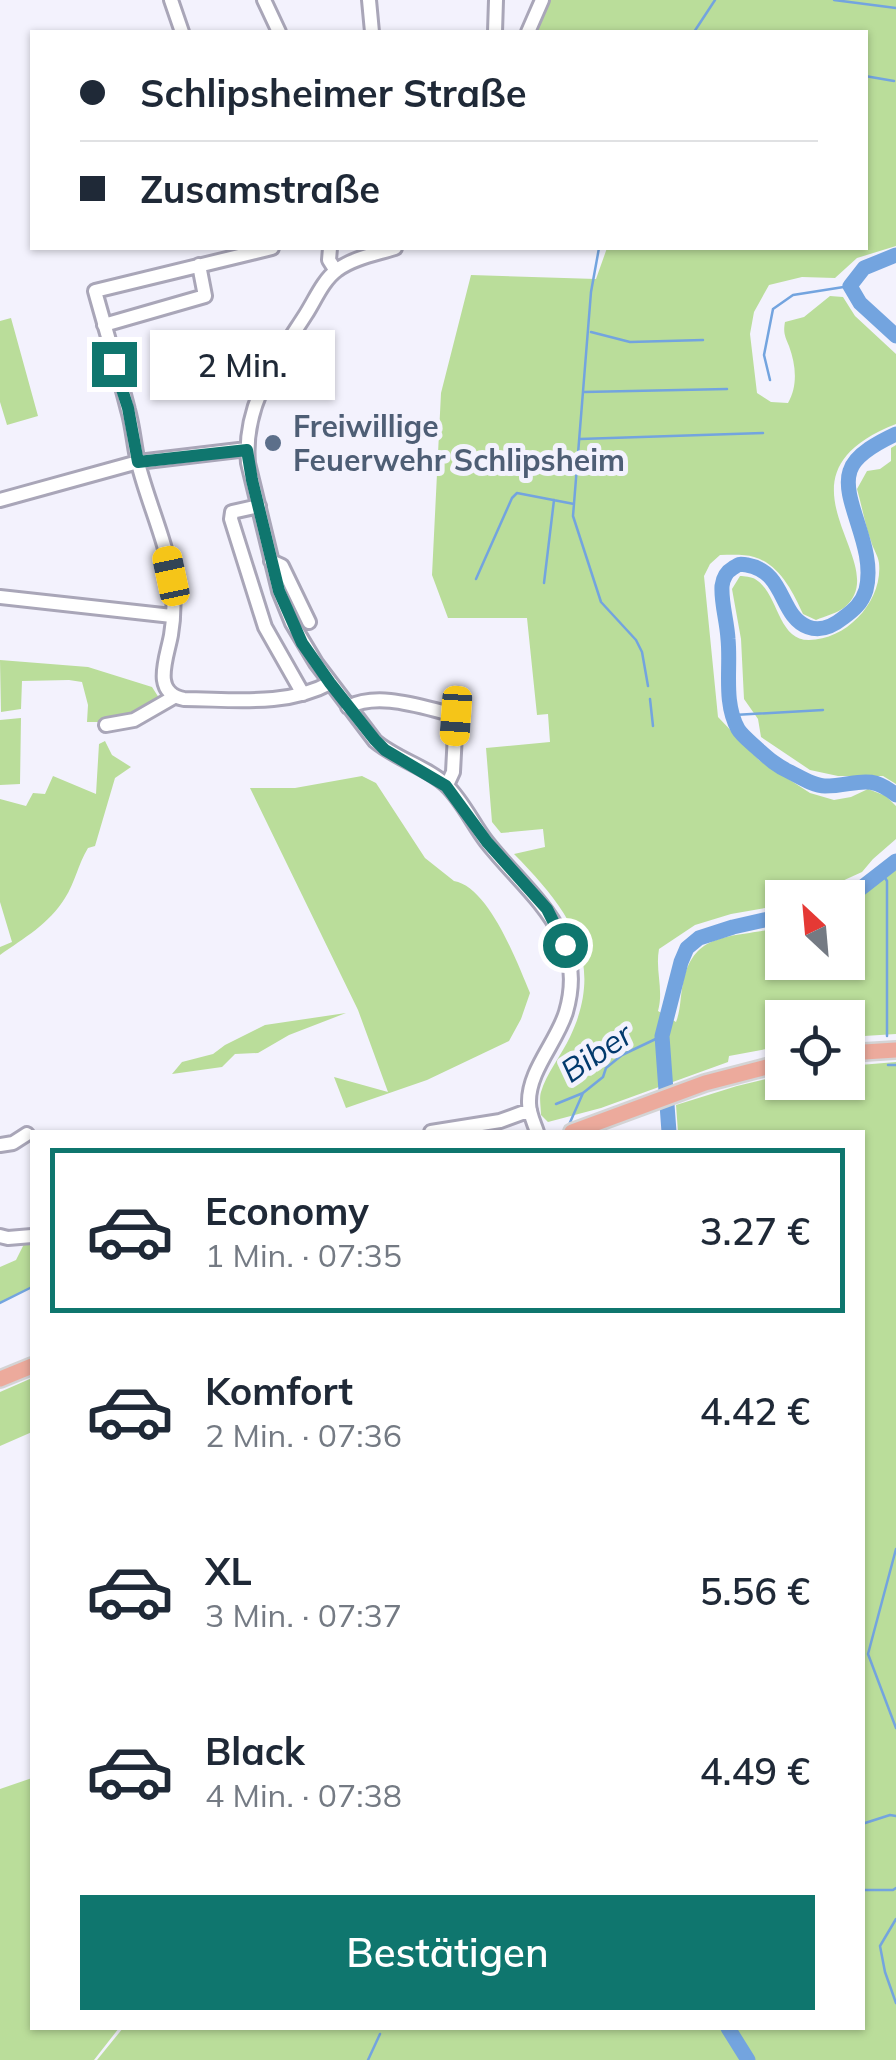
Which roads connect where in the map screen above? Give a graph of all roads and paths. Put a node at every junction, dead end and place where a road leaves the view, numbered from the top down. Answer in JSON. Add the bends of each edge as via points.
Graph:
{"nodes":[{"id":1,"x":167,"y":0,"type":"edge"},
{"id":2,"x":264,"y":0,"type":"edge"},
{"id":3,"x":369,"y":0,"type":"edge"},
{"id":4,"x":496,"y":0,"type":"edge"},
{"id":5,"x":542,"y":0,"type":"edge"},
{"id":6,"x":156,"y":1,"type":"edge"},
{"id":7,"x":181,"y":30,"type":"edge"},
{"id":8,"x":278,"y":30,"type":"edge"},
{"id":9,"x":372,"y":30,"type":"edge"},
{"id":10,"x":495,"y":30,"type":"edge"},
{"id":11,"x":529,"y":30,"type":"edge"},
{"id":12,"x":263,"y":250,"type":"edge"},
{"id":13,"x":330,"y":250,"type":"edge"},
{"id":14,"x":389,"y":250,"type":"edge"},
{"id":15,"x":199,"y":265,"type":"junction"},
{"id":16,"x":336,"y":270,"type":"junction"},
{"id":17,"x":104,"y":325,"type":"junction"},
{"id":18,"x":247,"y":450,"type":"junction"},
{"id":19,"x":138,"y":462,"type":"junction"},
{"id":20,"x":0,"y":500,"type":"edge"},
{"id":21,"x":259,"y":506,"type":"junction"},
{"id":22,"x":272,"y":561,"type":"junction"},
{"id":23,"x":0,"y":597,"type":"edge"},
{"id":24,"x":172,"y":616,"type":"junction"},
{"id":25,"x":309,"y":622,"type":"dead end"},
{"id":26,"x":330,"y":683,"type":"junction"},
{"id":27,"x":303,"y":694,"type":"junction"},
{"id":28,"x":174,"y":697,"type":"junction"},
{"id":29,"x":348,"y":707,"type":"junction"},
{"id":30,"x":106,"y":725,"type":"dead end"},
{"id":31,"x":446,"y":786,"type":"junction"},
{"id":32,"x":890,"y":1050,"type":"edge"},
{"id":33,"x":865,"y":1052,"type":"edge"},
{"id":34,"x":765,"y":1067,"type":"edge"},
{"id":35,"x":530,"y":1110,"type":"junction"},
{"id":36,"x":443,"y":1130,"type":"edge"},
{"id":37,"x":537,"y":1130,"type":"edge"},
{"id":38,"x":579,"y":1130,"type":"edge"},
{"id":39,"x":27,"y":1134,"type":"dead end"},
{"id":40,"x":0,"y":1145,"type":"edge"},
{"id":41,"x":0,"y":1236,"type":"edge"},
{"id":42,"x":30,"y":1236,"type":"edge"},
{"id":43,"x":30,"y":1367,"type":"edge"},
{"id":44,"x":0,"y":1379,"type":"edge"}],
"edges":[{"from":1,"to":6,"type":"street"},
{"from":1,"to":7,"type":"street"},
{"from":2,"to":8,"type":"street"},
{"from":3,"to":9,"type":"street"},
{"from":4,"to":10,"type":"street"},
{"from":5,"to":11,"type":"street"},
{"from":12,"to":15,"type":"street"},
{"from":13,"to":16,"type":"street"},
{"from":14,"to":16,"type":"street"},
{"from":15,"to":17,"type":"street","via":[[205,296]]},
{"from":15,"to":17,"type":"street","via":[[95,291]]},
{"from":16,"to":18,"type":"street","via":[[263,382]]},
{"from":17,"to":19,"type":"street"},
{"from":18,"to":19,"type":"street"},
{"from":18,"to":21,"type":"street"},
{"from":19,"to":20,"type":"street"},
{"from":19,"to":24,"type":"street","via":[[164,545]]},
{"from":21,"to":22,"type":"street"},
{"from":21,"to":27,"type":"street","via":[[232,512],[230,520],[265,627]]},
{"from":22,"to":25,"type":"street","via":[[282,566]]},
{"from":22,"to":26,"type":"street","via":[[292,623]]},
{"from":23,"to":24,"type":"street"},
{"from":24,"to":28,"type":"street","via":[[162,672]]},
{"from":26,"to":27,"type":"street"},
{"from":26,"to":29,"type":"street"},
{"from":27,"to":28,"type":"street","via":[[270,700]]},
{"from":28,"to":30,"type":"street","via":[[134,720]]},
{"from":29,"to":31,"type":"street","via":[[385,750]]},
{"from":29,"to":31,"type":"street","via":[[388,701],[456,716]]},
{"from":31,"to":35,"type":"street","via":[[547,909],[568,955],[566,1011],[532,1085]]},
{"from":32,"to":33,"type":"main road"},
{"from":34,"to":38,"type":"main road"},
{"from":35,"to":36,"type":"street"},
{"from":35,"to":37,"type":"street"},
{"from":39,"to":40,"type":"street"},
{"from":41,"to":42,"type":"street"},
{"from":43,"to":44,"type":"main road"}]}
